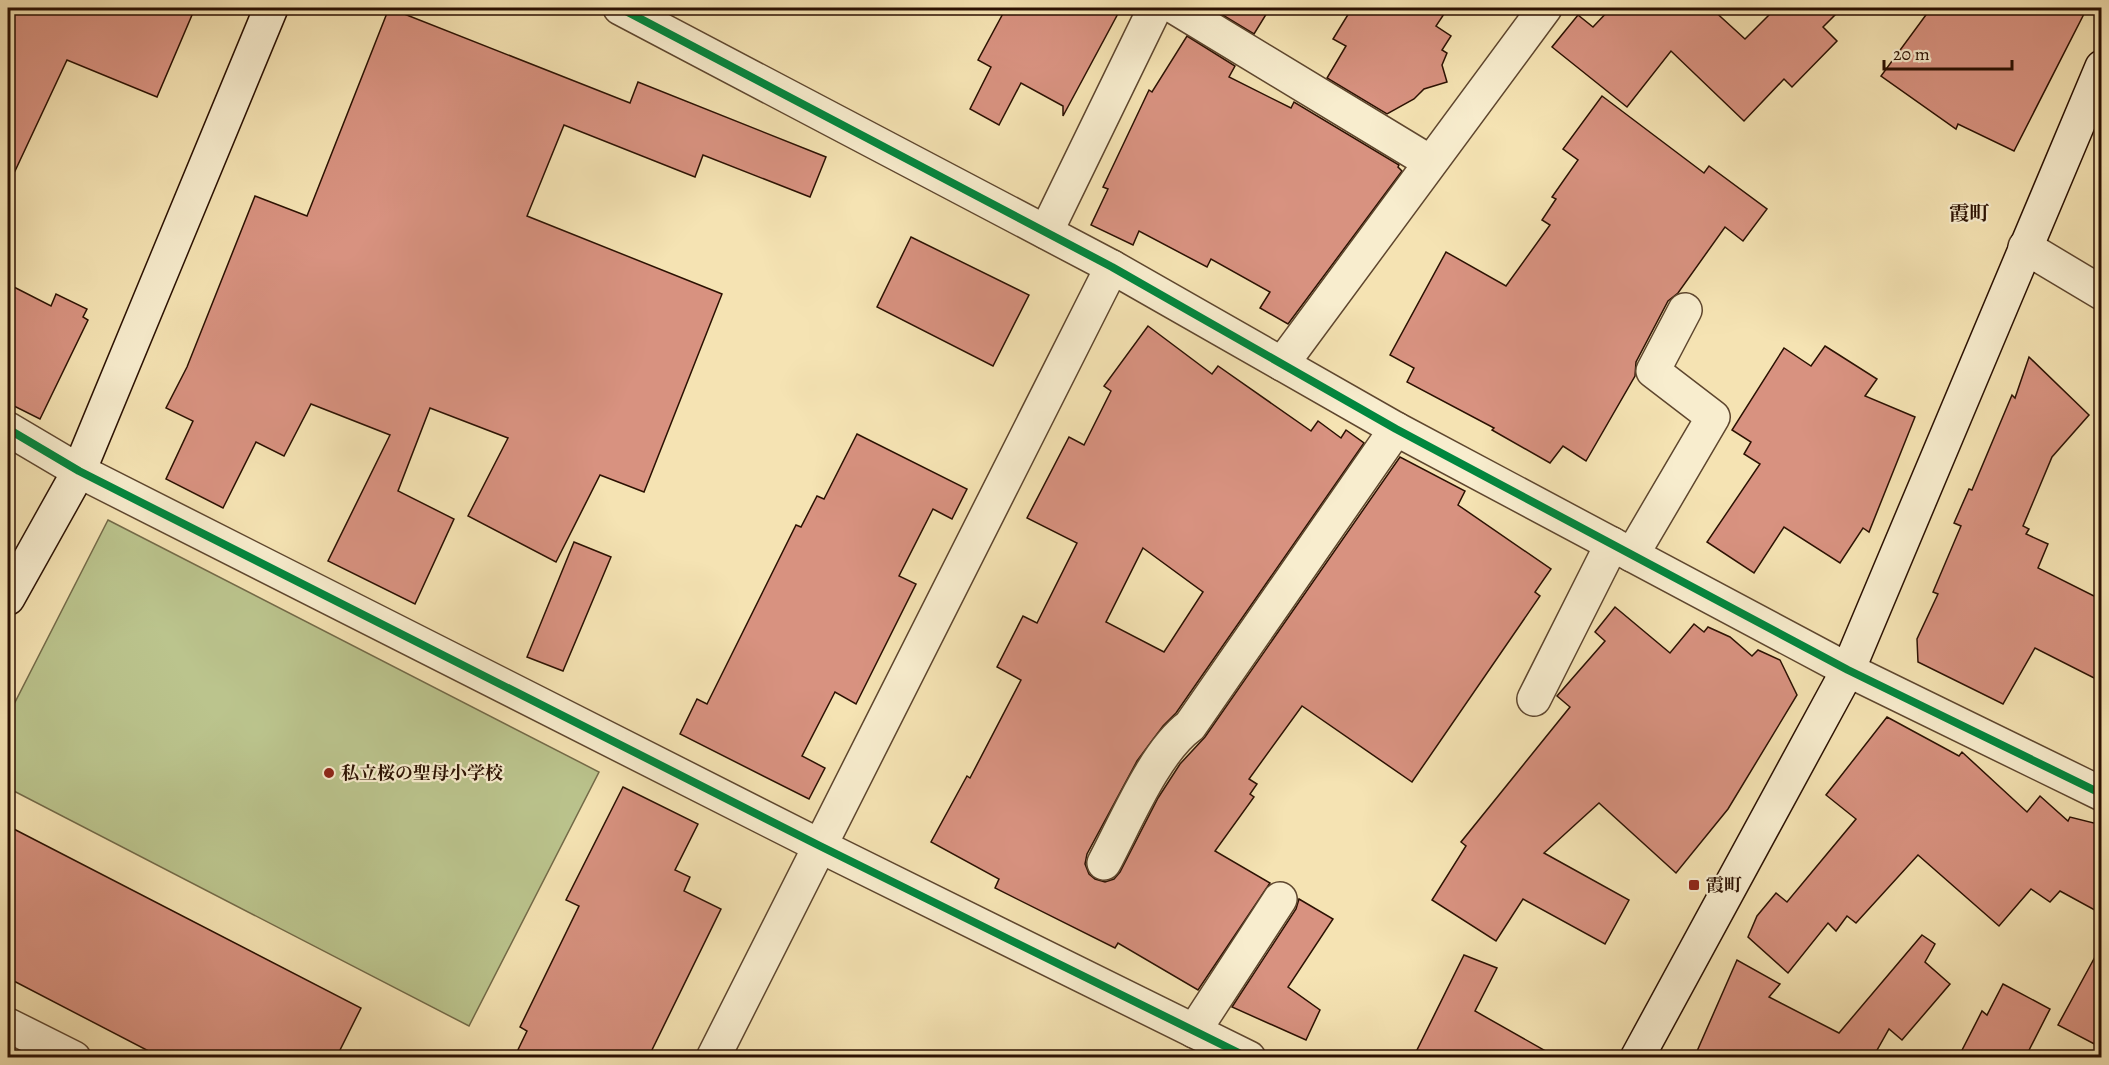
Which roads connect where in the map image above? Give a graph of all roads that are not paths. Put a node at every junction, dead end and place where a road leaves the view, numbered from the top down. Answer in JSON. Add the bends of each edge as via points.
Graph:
{"nodes":[{"id":1,"x":271,"y":8,"type":"edge"},
{"id":2,"x":620,"y":8,"type":"edge"},
{"id":3,"x":1155,"y":8,"type":"edge"},
{"id":4,"x":1176,"y":8,"type":"edge"},
{"id":5,"x":1545,"y":8,"type":"edge"},
{"id":6,"x":2102,"y":67,"type":"edge"},
{"id":7,"x":1430,"y":162,"type":"junction"},
{"id":8,"x":1046,"y":232,"type":"junction"},
{"id":9,"x":2025,"y":247,"type":"junction"},
{"id":10,"x":1113,"y":267,"type":"junction"},
{"id":11,"x":2102,"y":293,"type":"edge"},
{"id":12,"x":1685,"y":310,"type":"dead end"},
{"id":13,"x":1282,"y":364,"type":"junction"},
{"id":14,"x":8,"y":429,"type":"edge"},
{"id":15,"x":1396,"y":429,"type":"junction"},
{"id":16,"x":79,"y":471,"type":"junction"},
{"id":17,"x":1622,"y":550,"type":"junction"},
{"id":18,"x":8,"y":598,"type":"edge"},
{"id":19,"x":1848,"y":670,"type":"junction"},
{"id":20,"x":1534,"y":699,"type":"dead end"},
{"id":21,"x":2102,"y":794,"type":"edge"},
{"id":22,"x":820,"y":846,"type":"junction"},
{"id":23,"x":1104,"y":863,"type":"dead end"},
{"id":24,"x":1280,"y":899,"type":"dead end"},
{"id":25,"x":8,"y":1025,"type":"edge"},
{"id":26,"x":1194,"y":1030,"type":"junction"},
{"id":27,"x":74,"y":1058,"type":"edge"},
{"id":28,"x":713,"y":1058,"type":"edge"},
{"id":29,"x":1249,"y":1058,"type":"edge"},
{"id":30,"x":1637,"y":1058,"type":"edge"}],
"edges":[{"from":1,"to":16,"type":"street"},
{"from":2,"to":8,"type":"street"},
{"from":3,"to":8,"type":"street"},
{"from":4,"to":7,"type":"street"},
{"from":5,"to":7,"type":"street"},
{"from":6,"to":9,"type":"street"},
{"from":7,"to":13,"type":"street"},
{"from":8,"to":10,"type":"street"},
{"from":9,"to":11,"type":"street"},
{"from":9,"to":19,"type":"street"},
{"from":10,"to":13,"type":"street"},
{"from":10,"to":22,"type":"street"},
{"from":12,"to":17,"type":"street","via":[[1653,372],[1713,417]]},
{"from":13,"to":15,"type":"street"},
{"from":14,"to":16,"type":"street"},
{"from":15,"to":17,"type":"street"},
{"from":15,"to":23,"type":"street","via":[[1150,776]]},
{"from":16,"to":18,"type":"street"},
{"from":16,"to":22,"type":"street"},
{"from":17,"to":19,"type":"street"},
{"from":17,"to":20,"type":"street"},
{"from":19,"to":21,"type":"street"},
{"from":19,"to":30,"type":"street"},
{"from":22,"to":26,"type":"street"},
{"from":22,"to":28,"type":"street"},
{"from":24,"to":26,"type":"street"},
{"from":25,"to":27,"type":"street"},
{"from":26,"to":29,"type":"street"}]}
